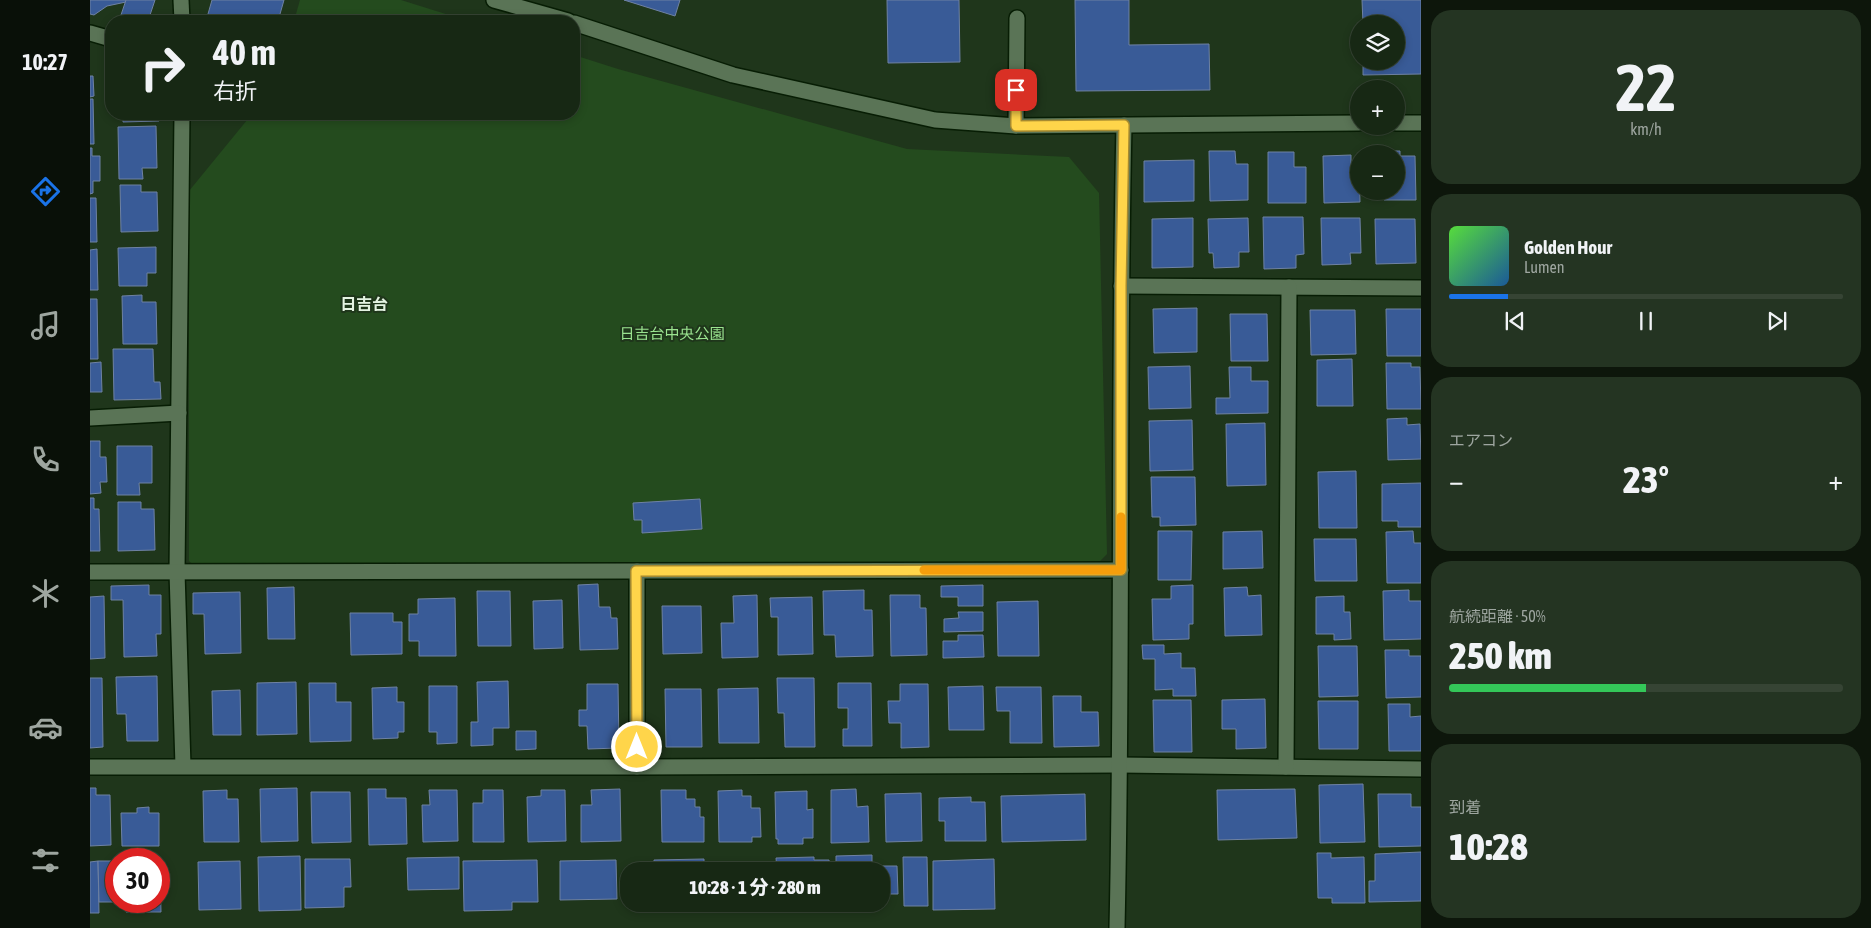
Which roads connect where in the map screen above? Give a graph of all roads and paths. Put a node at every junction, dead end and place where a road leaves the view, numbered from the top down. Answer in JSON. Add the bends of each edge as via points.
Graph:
{"nodes":[{"id":1,"x":181,"y":0,"type":"edge"},
{"id":2,"x":494,"y":0,"type":"edge"},
{"id":3,"x":182,"y":15,"type":"edge"},
{"id":4,"x":547,"y":15,"type":"edge"},
{"id":5,"x":1017,"y":18,"type":"dead end"},
{"id":6,"x":580,"y":25,"type":"edge"},
{"id":7,"x":90,"y":33,"type":"edge"},
{"id":8,"x":105,"y":37,"type":"edge"},
{"id":9,"x":182,"y":120,"type":"edge"},
{"id":10,"x":1350,"y":123,"type":"edge"},
{"id":11,"x":1405,"y":123,"type":"edge"},
{"id":12,"x":1421,"y":123,"type":"edge"},
{"id":13,"x":1124,"y":125,"type":"junction"},
{"id":14,"x":1016,"y":126,"type":"junction"},
{"id":15,"x":1121,"y":286,"type":"junction"},
{"id":16,"x":1289,"y":287,"type":"junction"},
{"id":17,"x":1421,"y":288,"type":"edge"},
{"id":18,"x":179,"y":414,"type":"junction"},
{"id":19,"x":90,"y":418,"type":"edge"},
{"id":20,"x":1121,"y":570,"type":"junction"},
{"id":21,"x":636,"y":571,"type":"junction"},
{"id":22,"x":90,"y":572,"type":"edge"},
{"id":23,"x":177,"y":572,"type":"junction"},
{"id":24,"x":1120,"y":765,"type":"junction"},
{"id":25,"x":90,"y":766,"type":"edge"},
{"id":26,"x":183,"y":766,"type":"junction"},
{"id":27,"x":638,"y":767,"type":"junction"},
{"id":28,"x":1286,"y":767,"type":"junction"},
{"id":29,"x":1421,"y":768,"type":"edge"},
{"id":30,"x":1117,"y":928,"type":"edge"}],
"edges":[{"from":1,"to":3,"type":"street"},
{"from":2,"to":4,"type":"street"},
{"from":5,"to":14,"type":"street"},
{"from":6,"to":14,"type":"street","via":[[733,75],[936,120]]},
{"from":7,"to":8,"type":"street"},
{"from":9,"to":18,"type":"street"},
{"from":10,"to":13,"type":"street"},
{"from":11,"to":12,"type":"street"},
{"from":13,"to":14,"type":"street"},
{"from":13,"to":15,"type":"street"},
{"from":15,"to":16,"type":"street"},
{"from":15,"to":20,"type":"street"},
{"from":16,"to":17,"type":"street"},
{"from":16,"to":28,"type":"street"},
{"from":18,"to":19,"type":"street"},
{"from":18,"to":23,"type":"street"},
{"from":20,"to":21,"type":"street"},
{"from":20,"to":24,"type":"street"},
{"from":21,"to":23,"type":"street"},
{"from":21,"to":27,"type":"street"},
{"from":22,"to":23,"type":"street"},
{"from":23,"to":26,"type":"street"},
{"from":24,"to":27,"type":"street"},
{"from":24,"to":28,"type":"street"},
{"from":24,"to":30,"type":"street"},
{"from":25,"to":26,"type":"street"},
{"from":26,"to":27,"type":"street"},
{"from":28,"to":29,"type":"street"}]}
